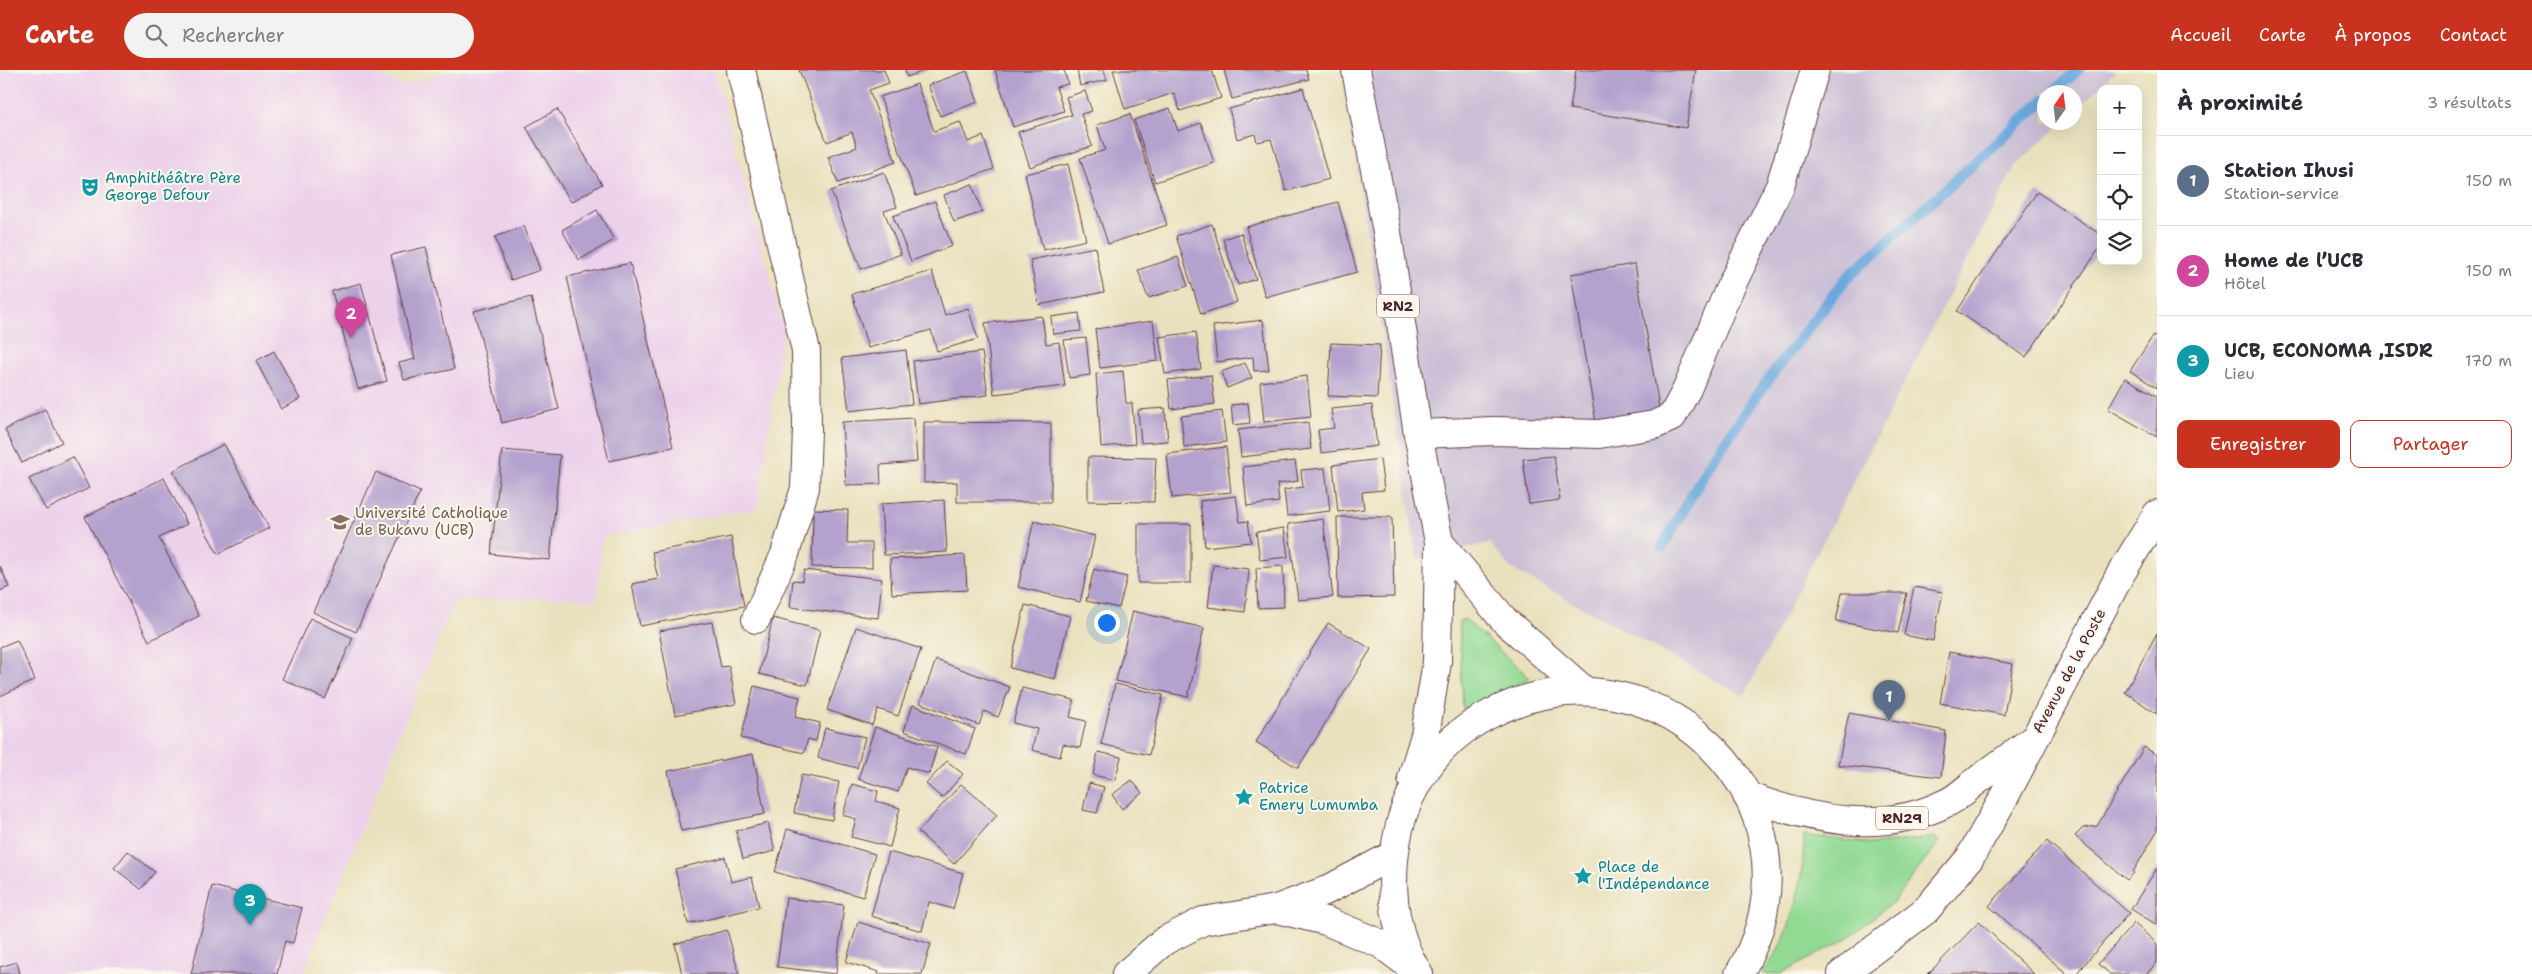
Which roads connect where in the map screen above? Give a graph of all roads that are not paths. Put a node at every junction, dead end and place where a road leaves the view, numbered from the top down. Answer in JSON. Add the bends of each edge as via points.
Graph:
{"nodes":[{"id":1,"x":740,"y":70,"type":"edge"},
{"id":2,"x":1356,"y":70,"type":"edge"},
{"id":3,"x":1815,"y":70,"type":"edge"},
{"id":4,"x":1418,"y":434,"type":"junction"},
{"id":5,"x":2157,"y":514,"type":"edge"},
{"id":6,"x":1439,"y":542,"type":"junction"},
{"id":7,"x":756,"y":619,"type":"dead end"},
{"id":8,"x":1585,"y":691,"type":"junction"},
{"id":9,"x":2037,"y":737,"type":"junction"},
{"id":10,"x":1748,"y":796,"type":"junction"},
{"id":11,"x":1403,"y":810,"type":"junction"},
{"id":12,"x":1393,"y":855,"type":"junction"},
{"id":13,"x":1276,"y":909,"type":"junction"},
{"id":14,"x":1418,"y":973,"type":"edge"},
{"id":15,"x":1126,"y":974,"type":"edge"},
{"id":16,"x":1739,"y":974,"type":"edge"},
{"id":17,"x":1842,"y":974,"type":"edge"}],
"edges":[{"from":1,"to":7,"type":"main road","via":[[806,351],[805,488],[785,554]]},
{"from":2,"to":4,"type":"main road","number":"RN2"},
{"from":3,"to":4,"type":"main road","via":[[1780,186],[1672,417],[1654,425],[1599,434],[1494,431]]},
{"from":4,"to":6,"type":"main road","number":"RN2"},
{"from":5,"to":9,"type":"main road","name":"Avenue de la Poste","number":"RN29","via":[[2120,574]]},
{"from":6,"to":8,"type":"main road","number":"RN2","via":[[1505,620]]},
{"from":6,"to":11,"type":"main road","number":"RN2","via":[[1437,662],[1424,735]]},
{"from":8,"to":10,"type":"main road","via":[[1642,701],[1676,719],[1714,748]]},
{"from":8,"to":11,"type":"main road","via":[[1554,692],[1522,699],[1466,728],[1443,748],[1423,773]]},
{"from":9,"to":10,"type":"main road","name":"Avenue de la Poste","number":"RN29","via":[[1948,803],[1912,817],[1872,822],[1826,819],[1788,811]]},
{"from":9,"to":17,"type":"main road","number":"RN29","via":[[1963,866],[1926,910]]},
{"from":10,"to":16,"type":"main road","via":[[1758,822],[1766,878],[1758,933]]},
{"from":11,"to":12,"type":"main road"},
{"from":12,"to":13,"type":"main road","via":[[1327,890]]},
{"from":12,"to":14,"type":"main road","via":[[1393,901],[1405,945]]},
{"from":13,"to":14,"type":"main road","via":[[1326,921],[1381,944]]},
{"from":13,"to":15,"type":"main road","via":[[1203,921],[1164,941]]}]}
